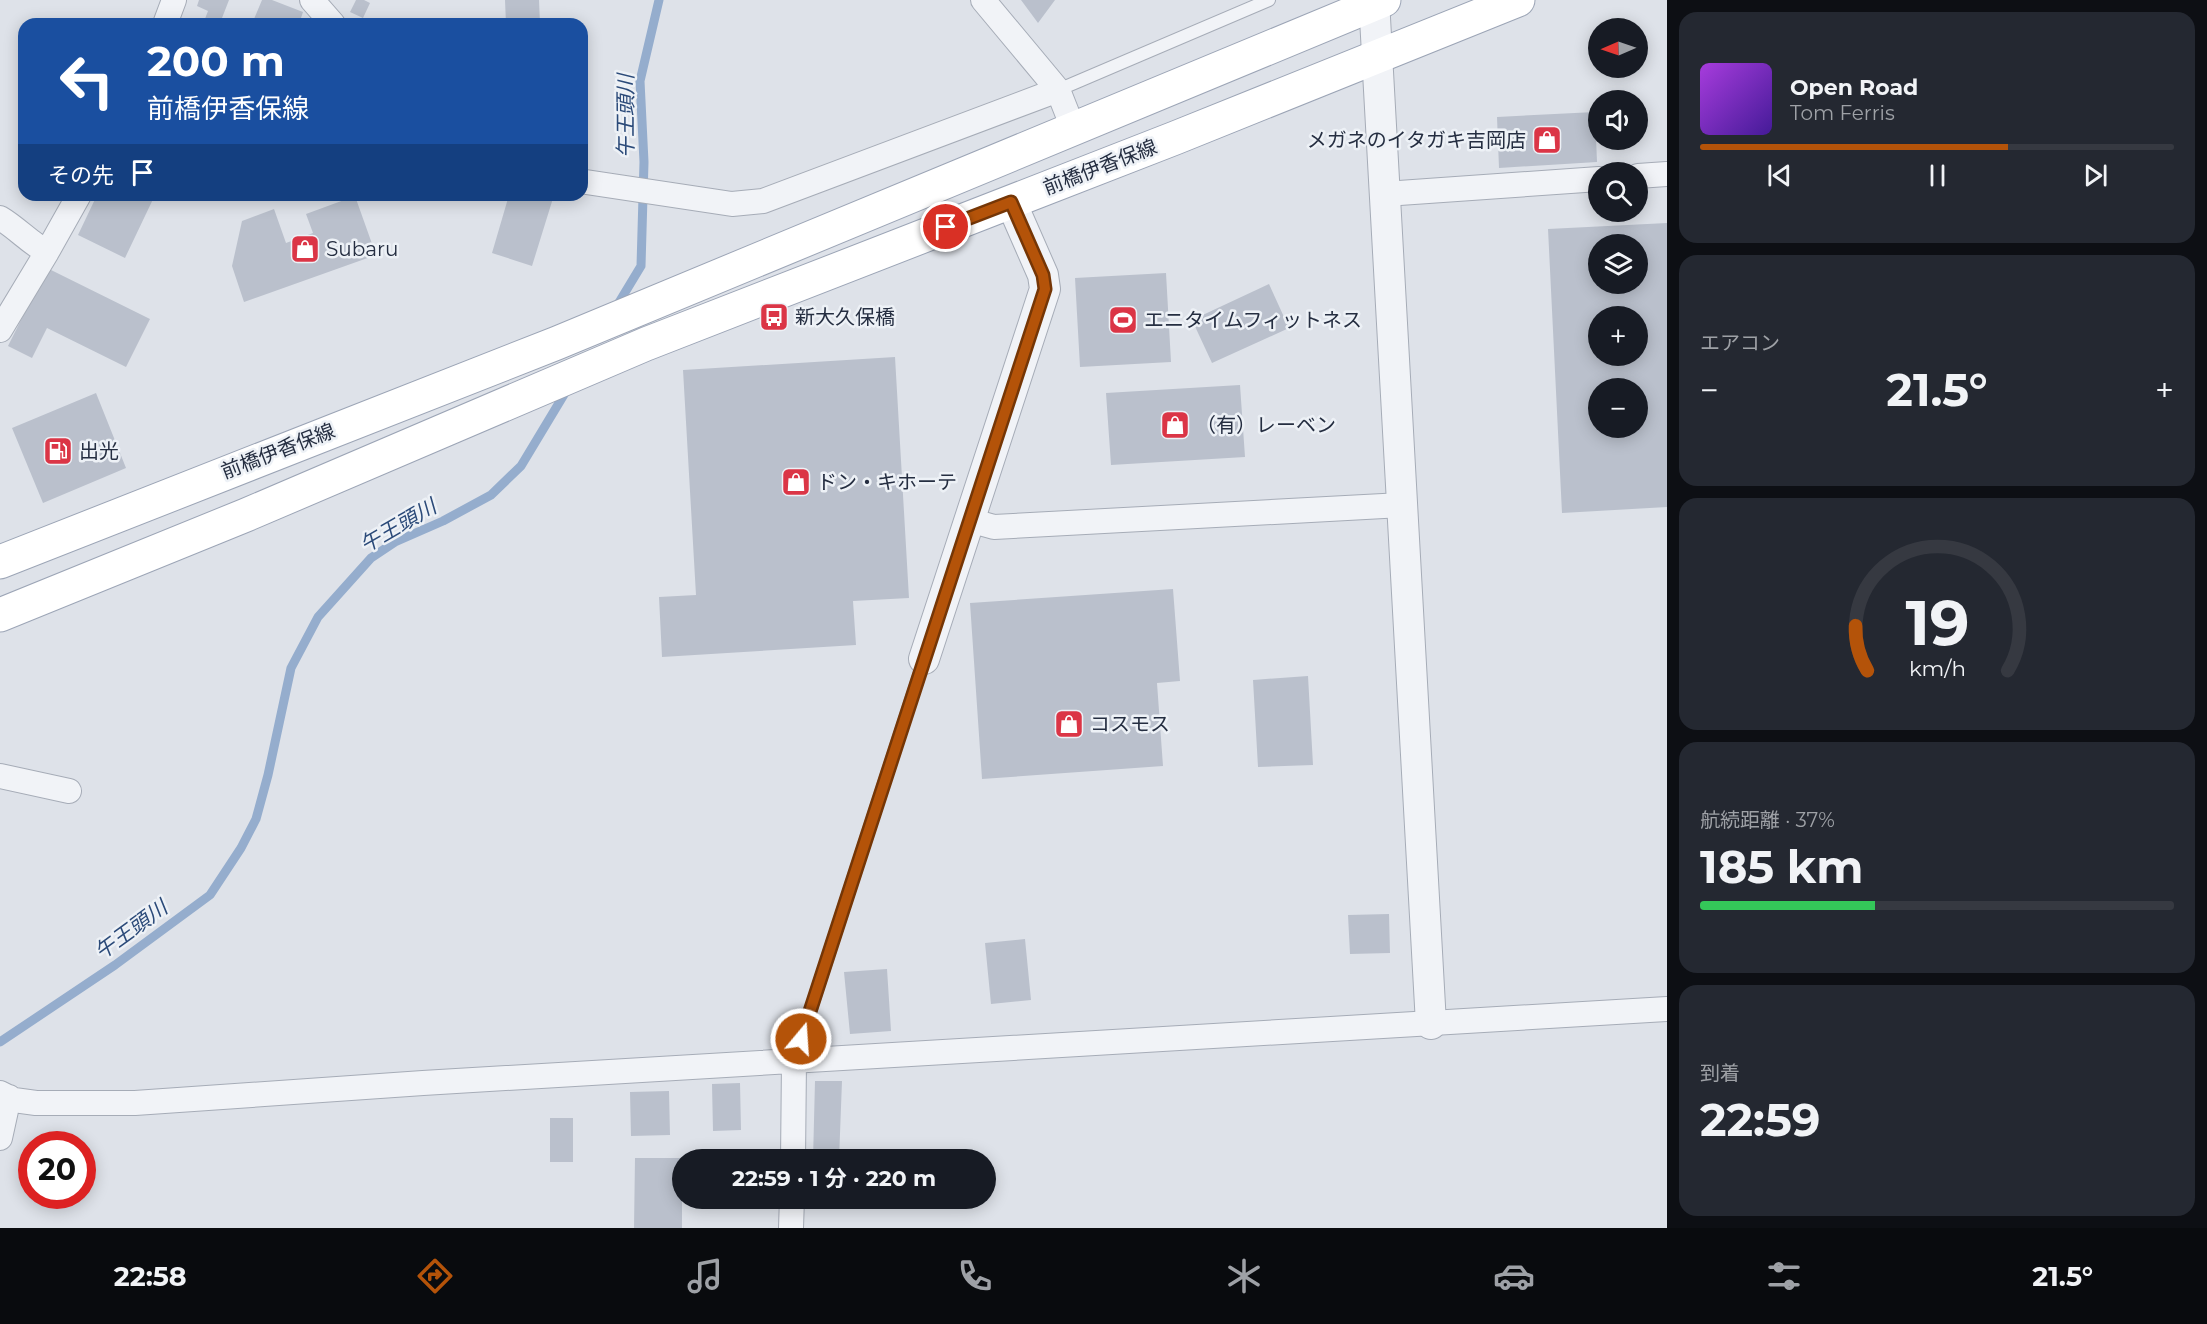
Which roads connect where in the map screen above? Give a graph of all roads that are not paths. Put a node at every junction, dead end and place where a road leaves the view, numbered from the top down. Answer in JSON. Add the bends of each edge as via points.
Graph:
{"nodes":[{"id":1,"x":174,"y":0,"type":"edge"},
{"id":2,"x":312,"y":0,"type":"edge"},
{"id":3,"x":983,"y":0,"type":"edge"},
{"id":4,"x":1269,"y":0,"type":"edge"},
{"id":5,"x":1518,"y":0,"type":"edge"},
{"id":6,"x":1378,"y":1,"type":"edge"},
{"id":7,"x":167,"y":18,"type":"edge"},
{"id":8,"x":328,"y":18,"type":"edge"},
{"id":9,"x":1377,"y":58,"type":"junction"},
{"id":10,"x":1058,"y":90,"type":"junction"},
{"id":11,"x":1073,"y":128,"type":"junction"},
{"id":12,"x":1667,"y":174,"type":"edge"},
{"id":13,"x":1648,"y":175,"type":"edge"},
{"id":14,"x":1588,"y":180,"type":"edge"},
{"id":15,"x":588,"y":182,"type":"edge"},
{"id":16,"x":1385,"y":194,"type":"junction"},
{"id":17,"x":76,"y":201,"type":"edge"},
{"id":18,"x":1011,"y":202,"type":"junction"},
{"id":19,"x":0,"y":218,"type":"edge"},
{"id":20,"x":47,"y":252,"type":"junction"},
{"id":21,"x":0,"y":330,"type":"edge"},
{"id":22,"x":1402,"y":505,"type":"junction"},
{"id":23,"x":969,"y":520,"type":"junction"},
{"id":24,"x":0,"y":562,"type":"edge"},
{"id":25,"x":0,"y":615,"type":"edge"},
{"id":26,"x":924,"y":659,"type":"joint"},
{"id":27,"x":0,"y":776,"type":"edge"},
{"id":28,"x":69,"y":791,"type":"dead end"},
{"id":29,"x":1667,"y":1009,"type":"edge"},
{"id":30,"x":1431,"y":1024,"type":"junction"},
{"id":31,"x":794,"y":1061,"type":"junction"},
{"id":32,"x":5,"y":1095,"type":"edge"},
{"id":33,"x":0,"y":1138,"type":"edge"},
{"id":34,"x":793,"y":1149,"type":"edge"},
{"id":35,"x":792,"y":1209,"type":"edge"},
{"id":36,"x":791,"y":1228,"type":"edge"}],
"edges":[{"from":1,"to":7,"type":"street"},
{"from":2,"to":8,"type":"street"},
{"from":3,"to":10,"type":"street"},
{"from":4,"to":10,"type":"lane"},
{"from":5,"to":9,"type":"main road","name":"前橋伊香保線"},
{"from":6,"to":9,"type":"street"},
{"from":6,"to":11,"type":"main road"},
{"from":9,"to":16,"type":"street"},
{"from":9,"to":18,"type":"main road","name":"前橋伊香保線"},
{"from":10,"to":11,"type":"street"},
{"from":10,"to":15,"type":"street","via":[[763,201],[732,204]]},
{"from":11,"to":24,"type":"main road","name":"前橋伊香保線","via":[[557,343]]},
{"from":12,"to":13,"type":"street"},
{"from":14,"to":16,"type":"street"},
{"from":16,"to":22,"type":"street"},
{"from":17,"to":20,"type":"street"},
{"from":18,"to":23,"type":"street","via":[[1043,275],[1045,289]]},
{"from":18,"to":25,"type":"main road","name":"前橋伊香保線","via":[[646,344]]},
{"from":19,"to":20,"type":"street"},
{"from":20,"to":21,"type":"street"},
{"from":22,"to":23,"type":"street","via":[[994,526]]},
{"from":22,"to":30,"type":"street"},
{"from":23,"to":26,"type":"street"},
{"from":26,"to":31,"type":"lane"},
{"from":27,"to":28,"type":"street"},
{"from":29,"to":30,"type":"street"},
{"from":30,"to":31,"type":"street"},
{"from":31,"to":32,"type":"street","via":[[135,1103],[36,1103]]},
{"from":31,"to":34,"type":"street"},
{"from":32,"to":33,"type":"street"},
{"from":35,"to":36,"type":"street"}]}
